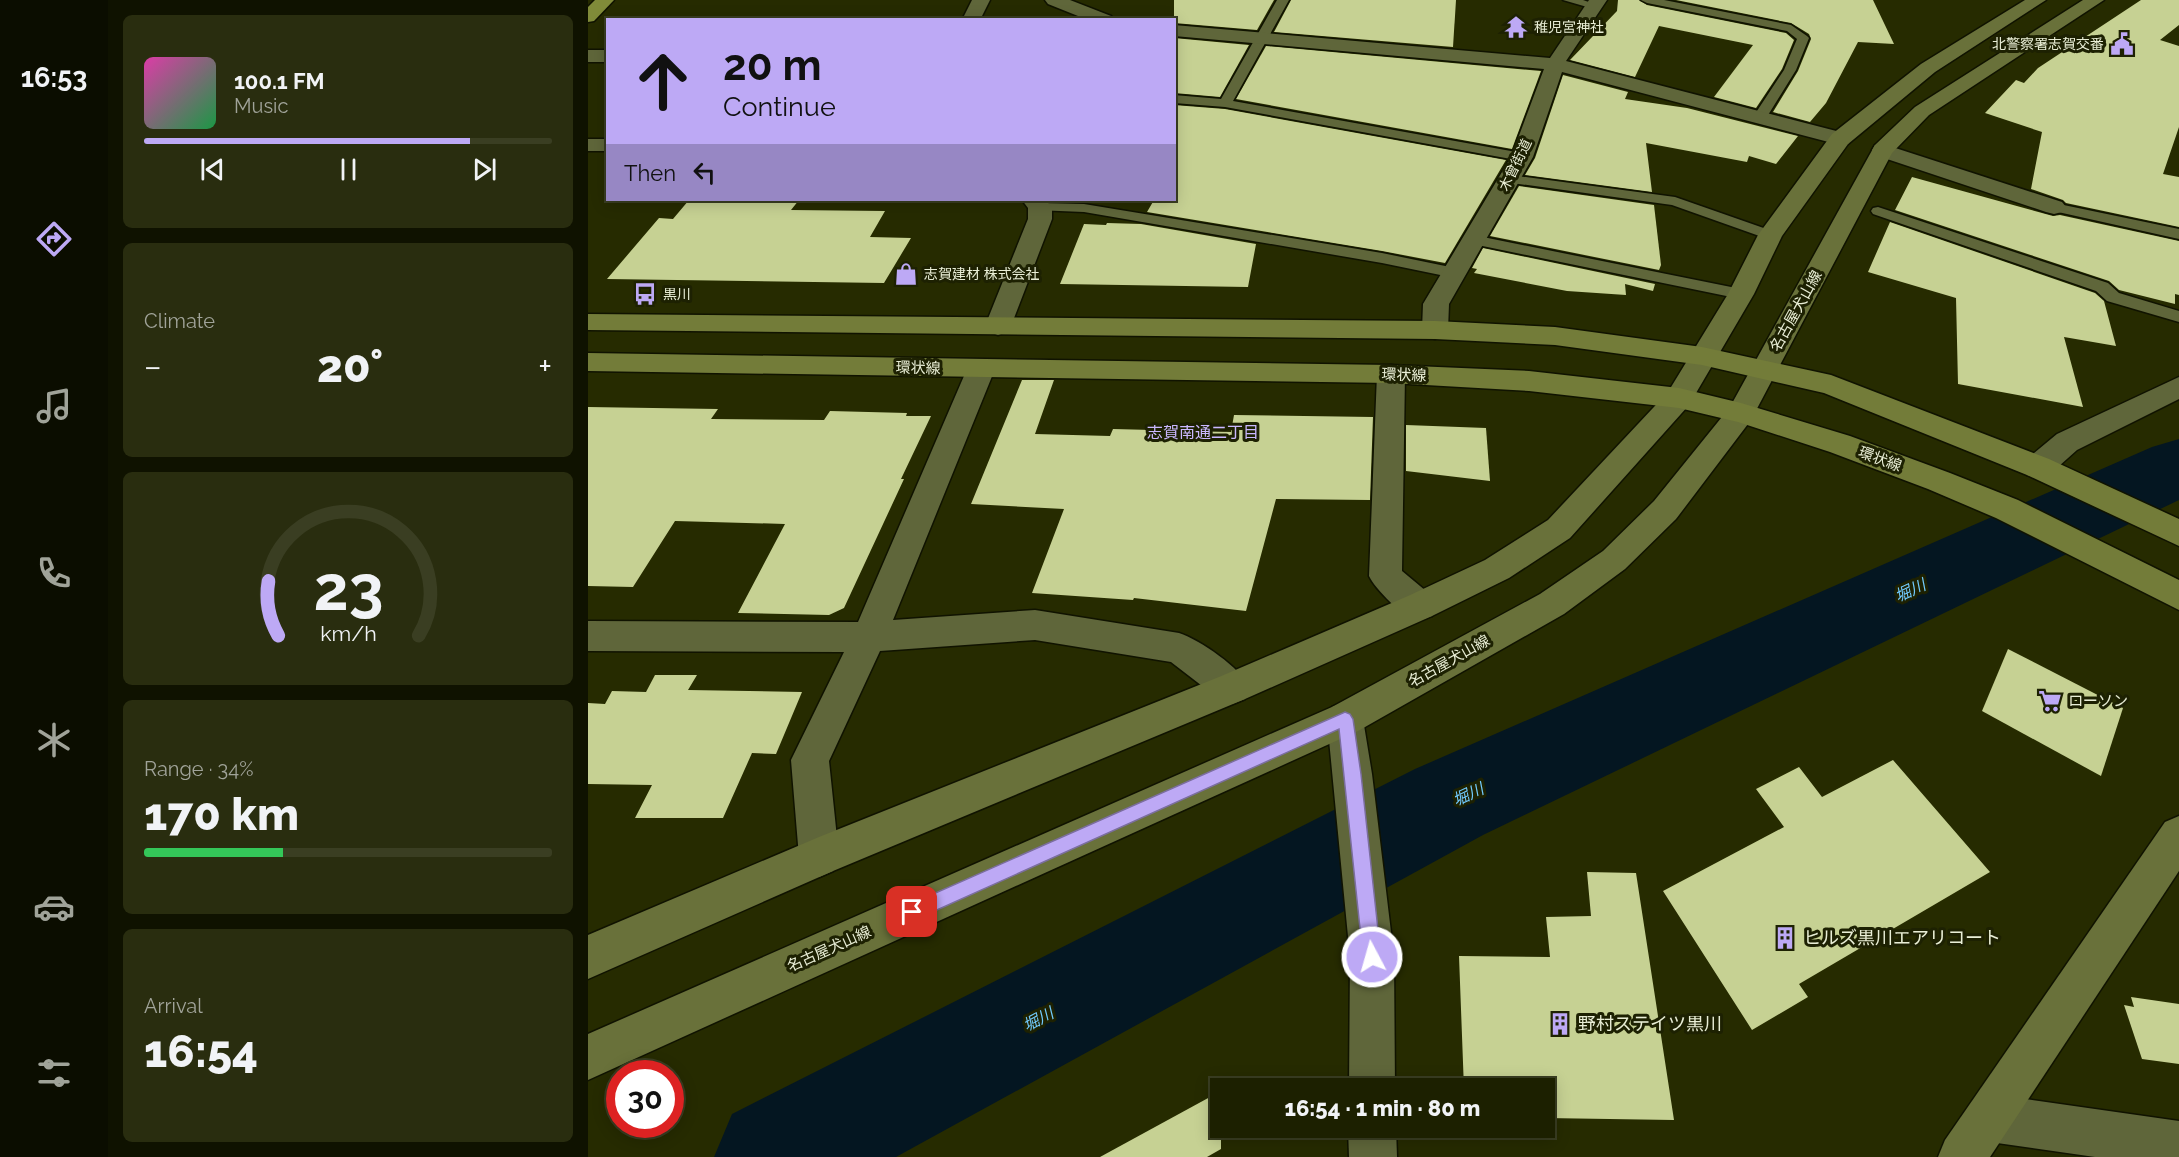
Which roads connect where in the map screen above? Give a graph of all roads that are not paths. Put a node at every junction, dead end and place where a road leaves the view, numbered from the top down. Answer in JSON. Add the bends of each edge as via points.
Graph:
{"nodes":[{"id":1,"x":605,"y":0,"type":"edge"},
{"id":2,"x":981,"y":0,"type":"edge"},
{"id":3,"x":1054,"y":0,"type":"edge"},
{"id":4,"x":1282,"y":0,"type":"edge"},
{"id":5,"x":1569,"y":0,"type":"edge"},
{"id":6,"x":1647,"y":0,"type":"edge"},
{"id":7,"x":2037,"y":0,"type":"edge"},
{"id":8,"x":2095,"y":0,"type":"edge"},
{"id":9,"x":1596,"y":3,"type":"edge"},
{"id":10,"x":588,"y":17,"type":"edge"},
{"id":11,"x":972,"y":18,"type":"edge"},
{"id":12,"x":1100,"y":18,"type":"edge"},
{"id":13,"x":1176,"y":30,"type":"edge"},
{"id":14,"x":1259,"y":39,"type":"junction"},
{"id":15,"x":588,"y":56,"type":"edge"},
{"id":16,"x":606,"y":56,"type":"edge"},
{"id":17,"x":1555,"y":64,"type":"junction"},
{"id":18,"x":1176,"y":99,"type":"edge"},
{"id":19,"x":1225,"y":104,"type":"junction"},
{"id":20,"x":1760,"y":117,"type":"junction"},
{"id":21,"x":1840,"y":139,"type":"junction"},
{"id":22,"x":588,"y":145,"type":"edge"},
{"id":23,"x":606,"y":145,"type":"edge"},
{"id":24,"x":1883,"y":150,"type":"junction"},
{"id":25,"x":1522,"y":157,"type":"junction"},
{"id":26,"x":1510,"y":179,"type":"junction"},
{"id":27,"x":1037,"y":203,"type":"edge"},
{"id":28,"x":2054,"y":207,"type":"joint"},
{"id":29,"x":1878,"y":211,"type":"dead end"},
{"id":30,"x":2179,"y":234,"type":"edge"},
{"id":31,"x":1770,"y":235,"type":"junction"},
{"id":32,"x":1473,"y":240,"type":"junction"},
{"id":33,"x":1455,"y":273,"type":"junction"},
{"id":34,"x":1741,"y":294,"type":"junction"},
{"id":35,"x":2179,"y":317,"type":"edge"},
{"id":36,"x":588,"y":322,"type":"edge"},
{"id":37,"x":998,"y":326,"type":"junction"},
{"id":38,"x":1435,"y":330,"type":"junction"},
{"id":39,"x":1701,"y":357,"type":"junction"},
{"id":40,"x":588,"y":362,"type":"edge"},
{"id":41,"x":981,"y":369,"type":"junction"},
{"id":42,"x":1764,"y":369,"type":"junction"},
{"id":43,"x":1392,"y":375,"type":"junction"},
{"id":44,"x":2179,"y":387,"type":"edge"},
{"id":45,"x":1679,"y":398,"type":"junction"},
{"id":46,"x":1741,"y":413,"type":"junction"},
{"id":47,"x":2050,"y":473,"type":"junction"},
{"id":48,"x":2179,"y":533,"type":"edge"},
{"id":49,"x":2179,"y":596,"type":"edge"},
{"id":50,"x":1420,"y":606,"type":"junction"},
{"id":51,"x":588,"y":636,"type":"edge"},
{"id":52,"x":869,"y":638,"type":"junction"},
{"id":53,"x":1232,"y":688,"type":"junction"},
{"id":54,"x":1345,"y":719,"type":"junction"},
{"id":55,"x":2179,"y":836,"type":"edge"},
{"id":56,"x":819,"y":857,"type":"junction"},
{"id":57,"x":588,"y":957,"type":"edge"},
{"id":58,"x":588,"y":1057,"type":"edge"},
{"id":59,"x":1372,"y":1078,"type":"edge"},
{"id":60,"x":1990,"y":1118,"type":"junction"},
{"id":61,"x":1372,"y":1138,"type":"edge"},
{"id":62,"x":2179,"y":1145,"type":"edge"},
{"id":63,"x":1373,"y":1157,"type":"edge"},
{"id":64,"x":1962,"y":1157,"type":"edge"}],
"edges":[{"from":1,"to":10,"type":"highway"},
{"from":2,"to":11,"type":"street"},
{"from":3,"to":12,"type":"street"},
{"from":4,"to":14,"type":"lane"},
{"from":5,"to":9,"type":"lane"},
{"from":6,"to":20,"type":"lane","via":[[1791,28],[1803,38],[1790,70]]},
{"from":7,"to":21,"type":"main road","via":[[1928,68]]},
{"from":8,"to":24,"type":"main road","name":"名古屋犬山線","via":[[1922,111]]},
{"from":9,"to":17,"type":"street","name":"木曾街道"},
{"from":13,"to":14,"type":"street"},
{"from":14,"to":17,"type":"street"},
{"from":14,"to":19,"type":"lane"},
{"from":15,"to":16,"type":"street"},
{"from":17,"to":20,"type":"street"},
{"from":17,"to":25,"type":"street","name":"木曾街道"},
{"from":18,"to":19,"type":"lane"},
{"from":19,"to":25,"type":"lane"},
{"from":20,"to":21,"type":"street"},
{"from":21,"to":31,"type":"main road"},
{"from":22,"to":23,"type":"street"},
{"from":24,"to":28,"type":"street"},
{"from":24,"to":42,"type":"main road","name":"名古屋犬山線"},
{"from":25,"to":26,"type":"street","name":"木曾街道"},
{"from":26,"to":31,"type":"lane","via":[[1676,201]]},
{"from":26,"to":32,"type":"street","name":"木曾街道"},
{"from":27,"to":33,"type":"lane"},
{"from":27,"to":37,"type":"street","via":[[1040,219]]},
{"from":28,"to":30,"type":"lane"},
{"from":29,"to":35,"type":"lane","via":[[2102,287],[2113,297]]},
{"from":31,"to":34,"type":"main road"},
{"from":32,"to":33,"type":"street","name":"木曾街道"},
{"from":32,"to":34,"type":"lane"},
{"from":33,"to":38,"type":"street","name":"木曾街道","via":[[1436,304]]},
{"from":34,"to":39,"type":"main road"},
{"from":36,"to":37,"type":"main road"},
{"from":37,"to":38,"type":"main road"},
{"from":38,"to":39,"type":"main road","via":[[1555,336]]},
{"from":39,"to":42,"type":"main road"},
{"from":39,"to":45,"type":"main road"},
{"from":40,"to":41,"type":"main road","name":"環状線"},
{"from":41,"to":43,"type":"main road","name":"環状線"},
{"from":41,"to":52,"type":"street"},
{"from":42,"to":46,"type":"main road","name":"名古屋犬山線"},
{"from":42,"to":47,"type":"main road","via":[[1831,385]]},
{"from":43,"to":45,"type":"main road","name":"環状線","via":[[1529,381]]},
{"from":43,"to":50,"type":"street","via":[[1385,576]]},
{"from":44,"to":47,"type":"street","via":[[2067,442]]},
{"from":45,"to":46,"type":"main road","name":"環状線"},
{"from":45,"to":50,"type":"main road","via":[[1559,529],[1497,570]]},
{"from":46,"to":49,"type":"main road","name":"環状線","via":[[1840,444],[2007,509]]},
{"from":46,"to":54,"type":"main road","name":"名古屋犬山線","via":[[1665,510],[1614,560],[1552,604]]},
{"from":47,"to":48,"type":"main road"},
{"from":50,"to":53,"type":"main road"},
{"from":51,"to":52,"type":"street"},
{"from":52,"to":53,"type":"street","via":[[1035,625],[1179,648]]},
{"from":52,"to":56,"type":"street","via":[[810,760]]},
{"from":53,"to":56,"type":"main road"},
{"from":54,"to":58,"type":"main road","name":"名古屋犬山線"},
{"from":54,"to":59,"type":"street","via":[[1372,957]]},
{"from":55,"to":60,"type":"main road"},
{"from":56,"to":57,"type":"main road"},
{"from":60,"to":62,"type":"street"},
{"from":60,"to":64,"type":"main road"},
{"from":61,"to":63,"type":"street"}]}
